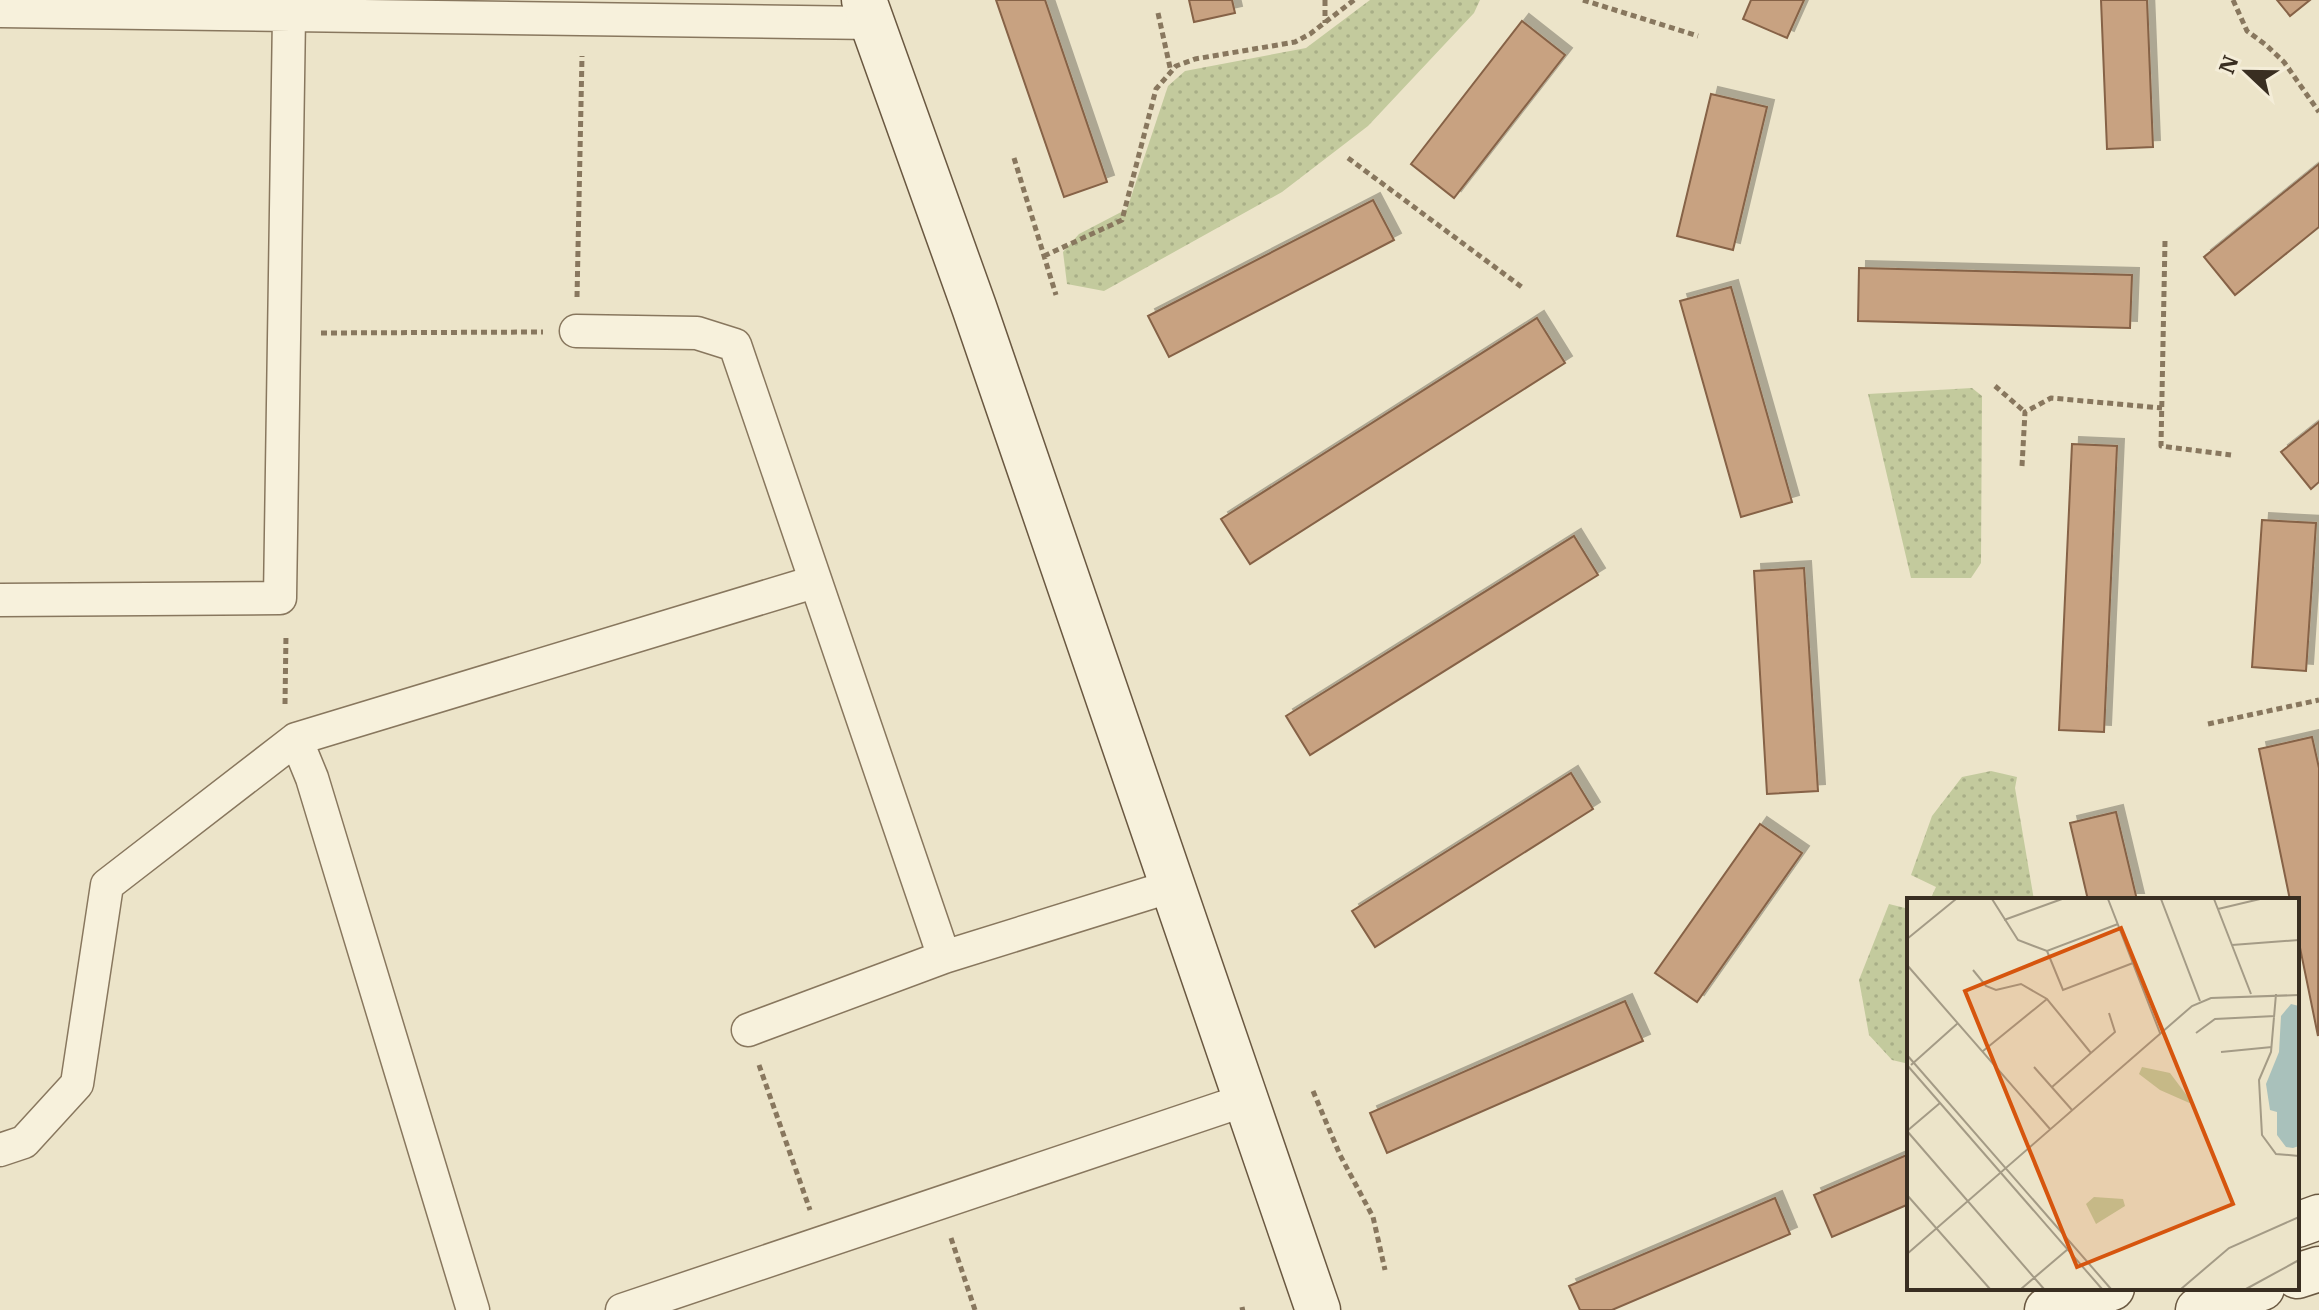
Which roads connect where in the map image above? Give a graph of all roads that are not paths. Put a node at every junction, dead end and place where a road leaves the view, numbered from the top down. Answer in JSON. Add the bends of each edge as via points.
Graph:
{"nodes":[{"id":1,"x":0,"y":11,"type":"edge"},
{"id":2,"x":868,"y":12,"type":"edge"},
{"id":3,"x":289,"y":16,"type":"junction"},
{"id":4,"x":576,"y":331,"type":"road end"},
{"id":5,"x":814,"y":582,"type":"junction"},
{"id":6,"x":0,"y":600,"type":"edge"},
{"id":7,"x":296,"y":739,"type":"junction"},
{"id":8,"x":1172,"y":886,"type":"junction"},
{"id":9,"x":944,"y":957,"type":"junction"},
{"id":10,"x":748,"y":1030,"type":"road end"},
{"id":11,"x":1245,"y":1100,"type":"junction"},
{"id":12,"x":0,"y":1150,"type":"edge"},
{"id":13,"x":2319,"y":1217,"type":"edge"},
{"id":14,"x":2299,"y":1224,"type":"edge"},
{"id":15,"x":2319,"y":1269,"type":"edge"},
{"id":16,"x":2299,"y":1275,"type":"edge"},
{"id":17,"x":2106,"y":1290,"type":"edge"},
{"id":18,"x":2256,"y":1290,"type":"edge"},
{"id":19,"x":473,"y":1310,"type":"edge"},
{"id":20,"x":622,"y":1310,"type":"edge"},
{"id":21,"x":1318,"y":1310,"type":"edge"},
{"id":22,"x":2047,"y":1310,"type":"edge"},
{"id":23,"x":2198,"y":1310,"type":"edge"}],
"edges":[{"from":1,"to":3,"type":"street"},
{"from":2,"to":3,"type":"street","via":[[582,19]]},
{"from":2,"to":8,"type":"street"},
{"from":3,"to":6,"type":"street","via":[[280,598]]},
{"from":4,"to":5,"type":"street","via":[[697,333],[735,345]]},
{"from":5,"to":7,"type":"street"},
{"from":5,"to":9,"type":"street"},
{"from":7,"to":12,"type":"street","via":[[107,885],[77,1084],[24,1142]]},
{"from":7,"to":19,"type":"street"},
{"from":8,"to":9,"type":"street"},
{"from":8,"to":11,"type":"street"},
{"from":9,"to":10,"type":"street"},
{"from":11,"to":20,"type":"street"},
{"from":11,"to":21,"type":"street"},
{"from":13,"to":14,"type":"street"},
{"from":15,"to":16,"type":"street"},
{"from":17,"to":22,"type":"street"},
{"from":18,"to":23,"type":"street"}]}
